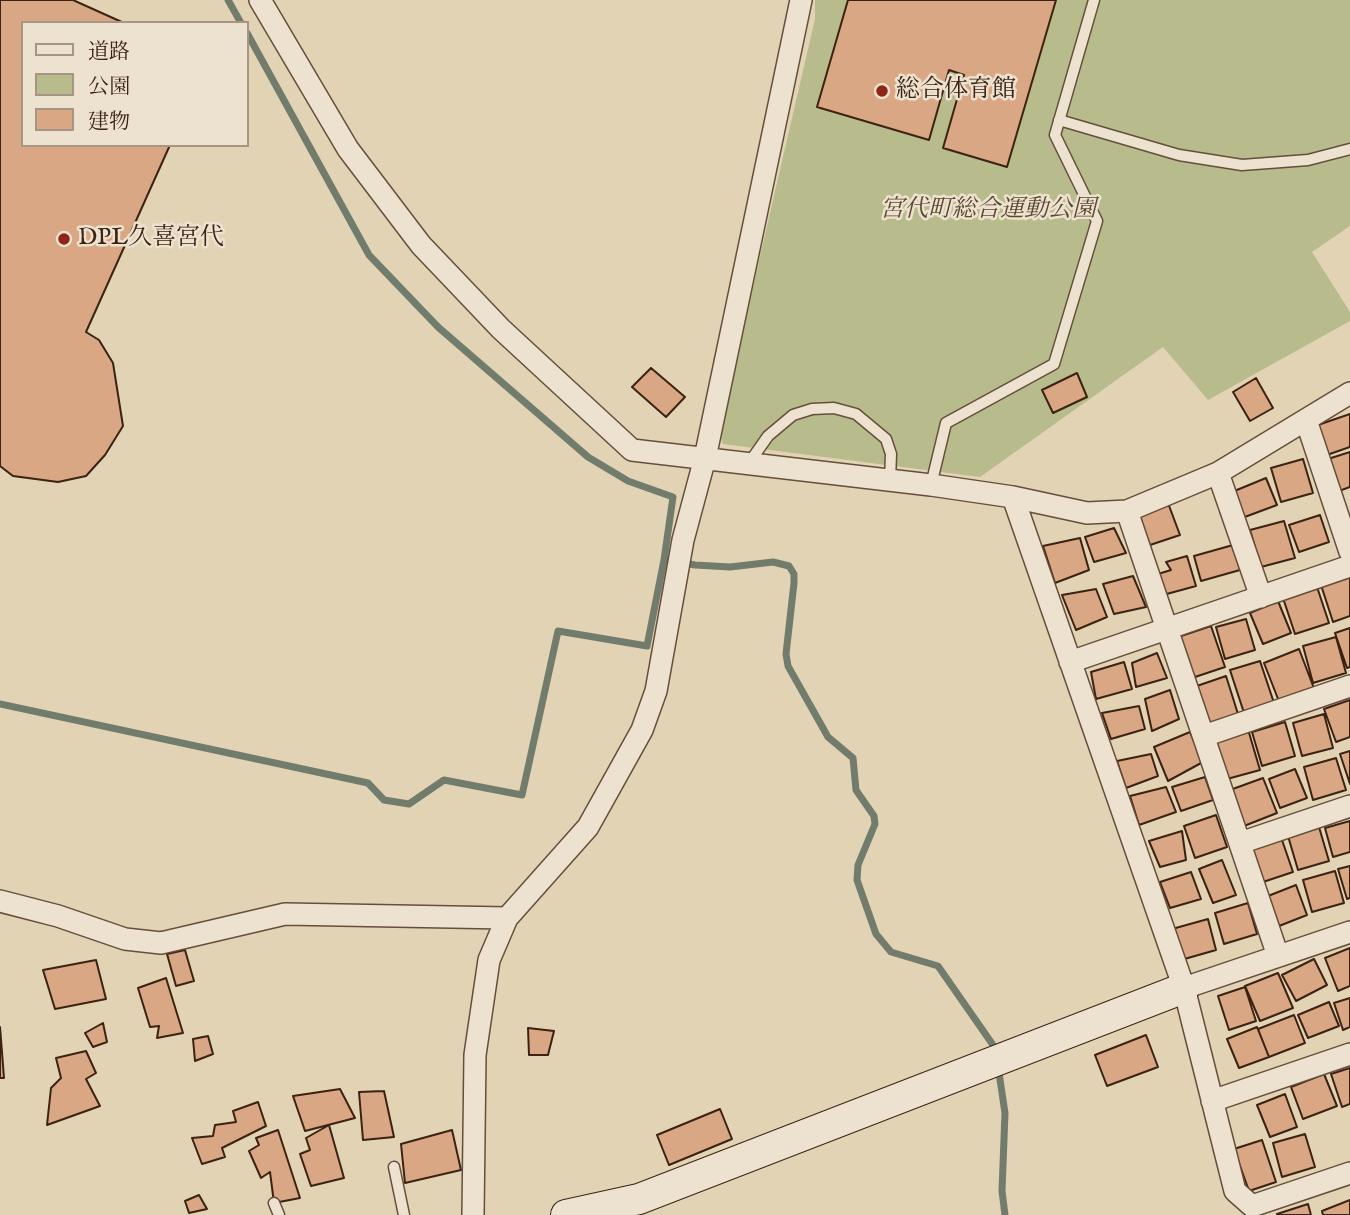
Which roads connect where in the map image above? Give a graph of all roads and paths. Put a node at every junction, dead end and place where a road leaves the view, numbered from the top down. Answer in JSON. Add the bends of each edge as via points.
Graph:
{"nodes":[{"id":1,"x":260,"y":0,"type":"edge"},
{"id":2,"x":801,"y":0,"type":"edge"},
{"id":3,"x":1094,"y":0,"type":"edge"},
{"id":4,"x":1059,"y":120,"type":"junction"},
{"id":5,"x":1350,"y":149,"type":"edge"},
{"id":6,"x":1350,"y":393,"type":"edge"},
{"id":7,"x":1306,"y":420,"type":"junction"},
{"id":8,"x":705,"y":458,"type":"junction"},
{"id":9,"x":749,"y":463,"type":"junction"},
{"id":10,"x":1218,"y":473,"type":"junction"},
{"id":11,"x":890,"y":480,"type":"junction"},
{"id":12,"x":932,"y":485,"type":"junction"},
{"id":13,"x":1013,"y":497,"type":"junction"},
{"id":14,"x":1127,"y":511,"type":"junction"},
{"id":15,"x":1350,"y":552,"type":"edge"},
{"id":16,"x":1350,"y":566,"type":"edge"},
{"id":17,"x":1261,"y":597,"type":"junction"},
{"id":18,"x":1167,"y":629,"type":"junction"},
{"id":19,"x":1070,"y":662,"type":"junction"},
{"id":20,"x":1350,"y":686,"type":"edge"},
{"id":21,"x":1204,"y":736,"type":"junction"},
{"id":22,"x":1350,"y":806,"type":"edge"},
{"id":23,"x":1240,"y":844,"type":"junction"},
{"id":24,"x":0,"y":901,"type":"edge"},
{"id":25,"x":506,"y":918,"type":"junction"},
{"id":26,"x":1350,"y":932,"type":"edge"},
{"id":27,"x":1278,"y":956,"type":"junction"},
{"id":28,"x":1184,"y":988,"type":"junction"},
{"id":29,"x":1350,"y":1054,"type":"edge"},
{"id":30,"x":1212,"y":1101,"type":"junction"},
{"id":31,"x":394,"y":1167,"type":"dead end"},
{"id":32,"x":1350,"y":1173,"type":"edge"},
{"id":33,"x":274,"y":1203,"type":"dead end"},
{"id":34,"x":642,"y":1207,"type":"edge"},
{"id":35,"x":279,"y":1215,"type":"edge"},
{"id":36,"x":404,"y":1215,"type":"edge"},
{"id":37,"x":473,"y":1215,"type":"edge"},
{"id":38,"x":566,"y":1215,"type":"edge"}],
"edges":[{"from":1,"to":8,"type":"street","via":[[348,149],[421,245],[501,329],[632,450]]},
{"from":2,"to":8,"type":"street"},
{"from":3,"to":4,"type":"lane"},
{"from":4,"to":5,"type":"lane","via":[[1179,155],[1242,165],[1308,160]]},
{"from":4,"to":12,"type":"lane","via":[[1055,135],[1097,221],[1054,364],[946,423]]},
{"from":6,"to":7,"type":"street"},
{"from":7,"to":10,"type":"street"},
{"from":7,"to":15,"type":"street"},
{"from":8,"to":9,"type":"street"},
{"from":8,"to":25,"type":"street","via":[[683,540],[656,691],[642,730],[588,827]]},
{"from":9,"to":11,"type":"street"},
{"from":9,"to":11,"type":"lane","via":[[768,436],[793,415],[834,408],[856,414],[886,439],[891,454]]},
{"from":10,"to":14,"type":"street"},
{"from":10,"to":17,"type":"street"},
{"from":11,"to":12,"type":"street"},
{"from":12,"to":13,"type":"street"},
{"from":13,"to":14,"type":"street","via":[[1087,513]]},
{"from":13,"to":19,"type":"street"},
{"from":14,"to":18,"type":"street"},
{"from":16,"to":17,"type":"street"},
{"from":17,"to":18,"type":"street"},
{"from":18,"to":19,"type":"street"},
{"from":18,"to":21,"type":"street"},
{"from":19,"to":28,"type":"street"},
{"from":20,"to":21,"type":"street"},
{"from":21,"to":23,"type":"street"},
{"from":22,"to":23,"type":"street"},
{"from":23,"to":27,"type":"street"},
{"from":24,"to":25,"type":"street","via":[[125,939],[161,943],[285,914]]},
{"from":25,"to":37,"type":"street","via":[[489,960],[475,1055]]},
{"from":26,"to":27,"type":"street"},
{"from":27,"to":28,"type":"street"},
{"from":28,"to":30,"type":"street"},
{"from":28,"to":34,"type":"street"},
{"from":29,"to":30,"type":"street"},
{"from":30,"to":32,"type":"street","via":[[1235,1191],[1252,1206]]},
{"from":31,"to":36,"type":"lane"},
{"from":33,"to":35,"type":"lane"},
{"from":34,"to":38,"type":"street"}]}
